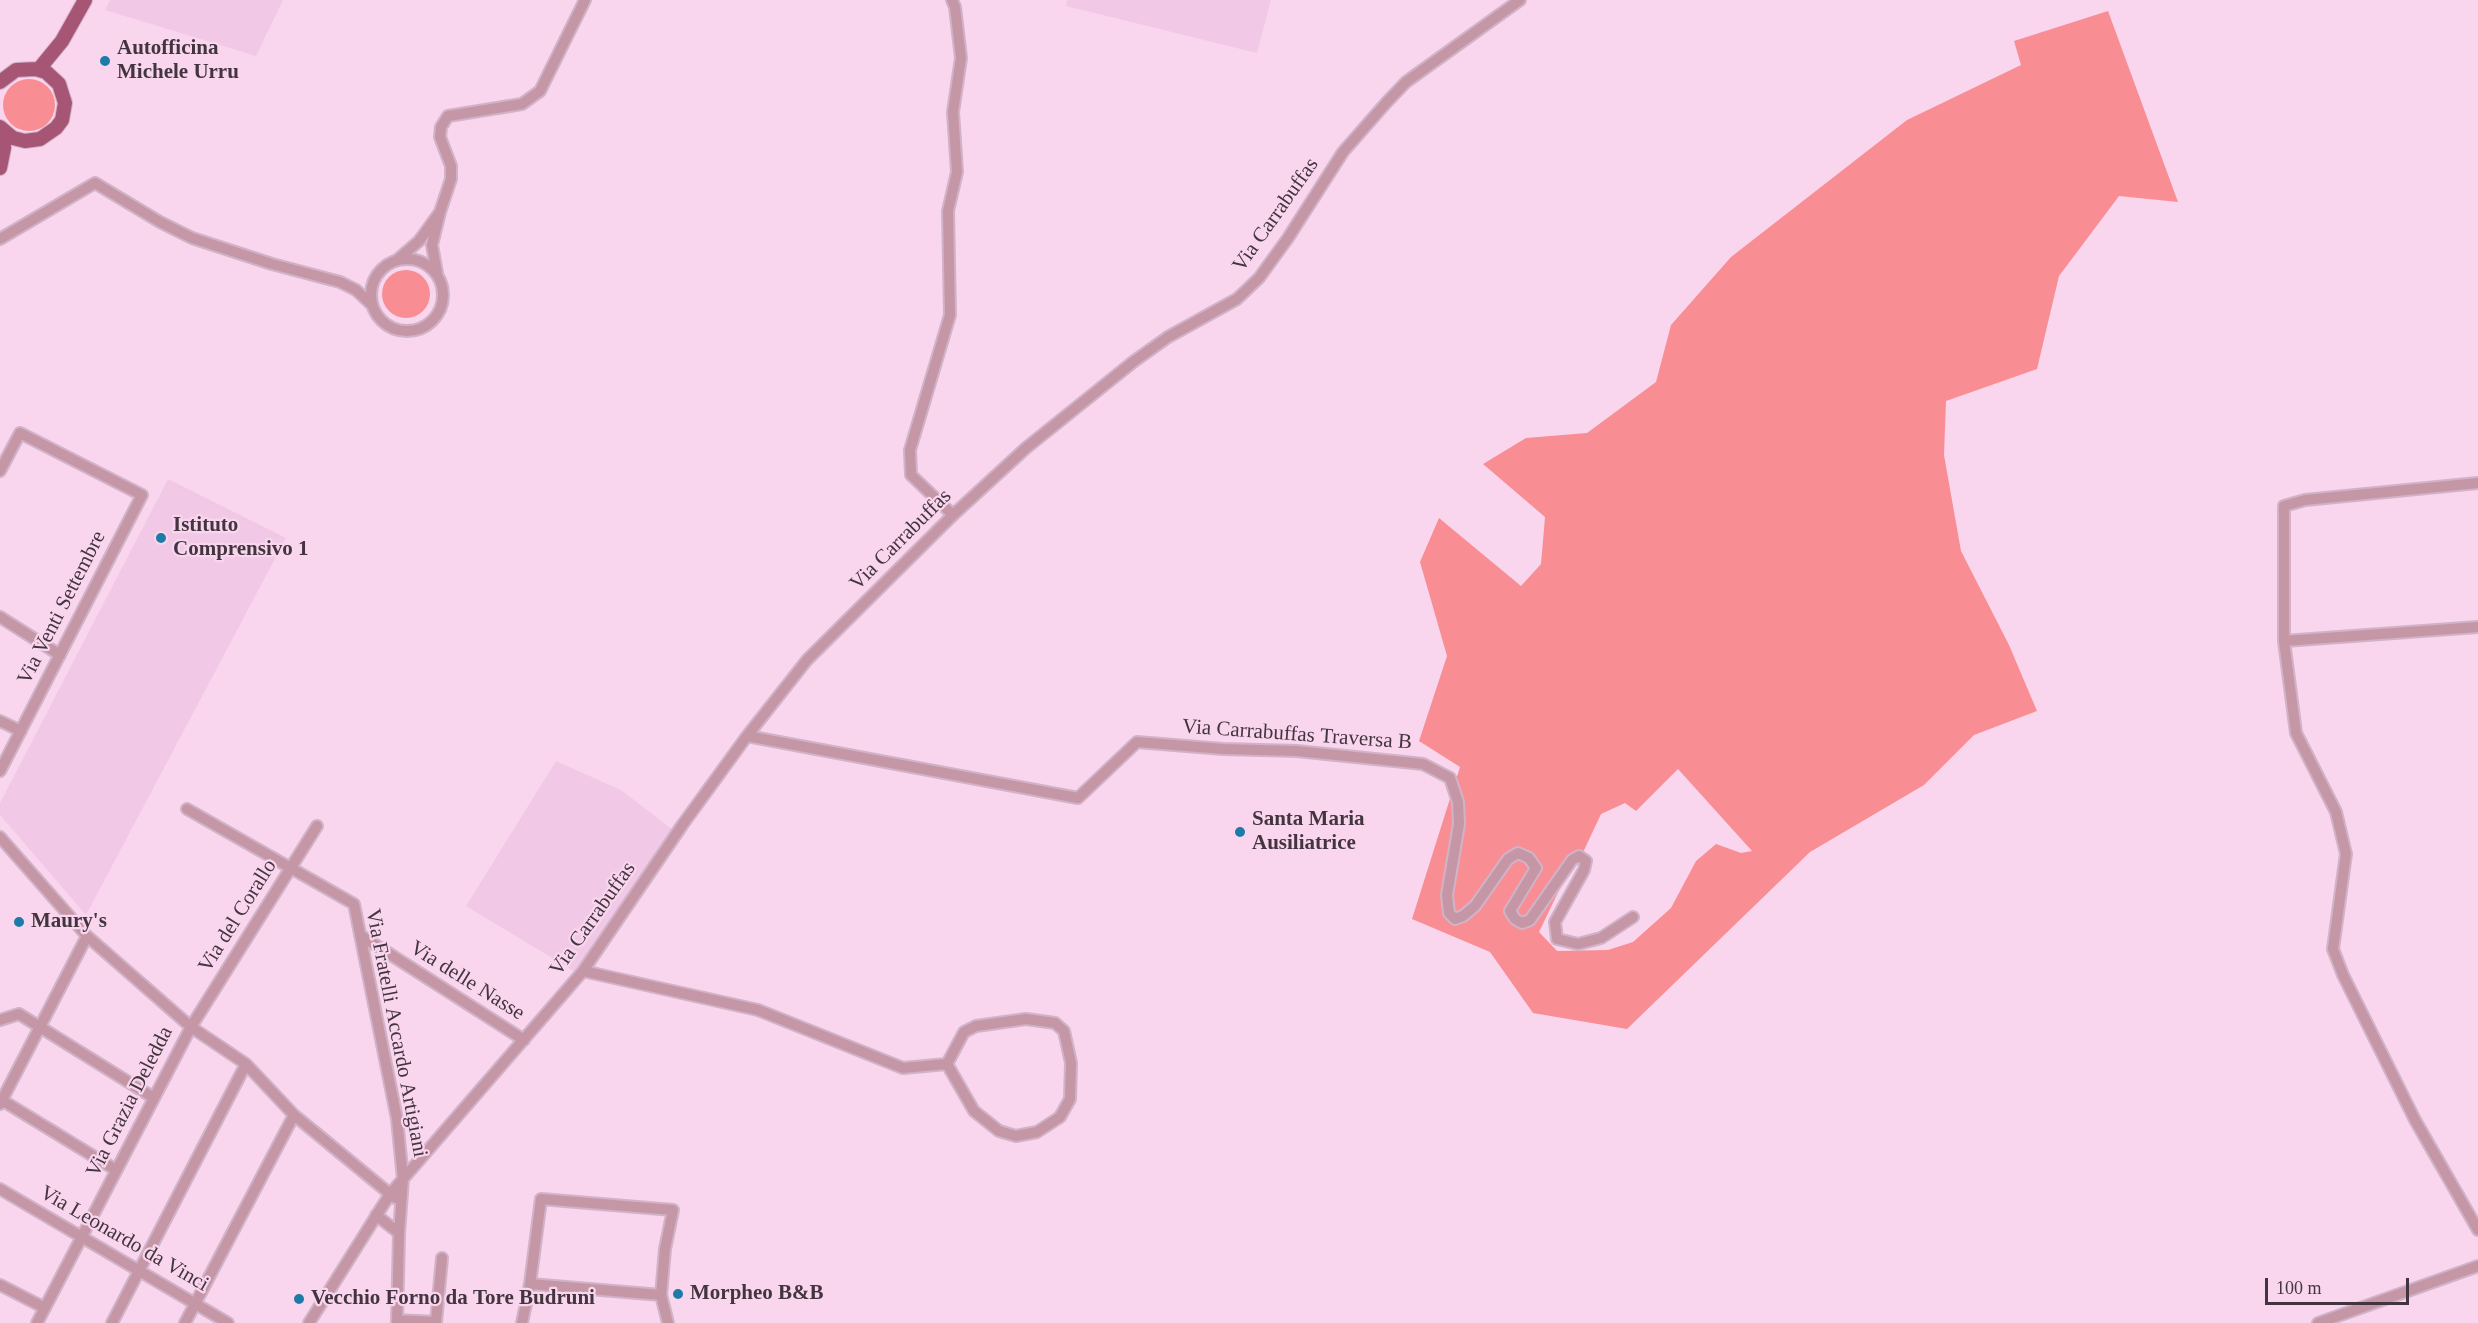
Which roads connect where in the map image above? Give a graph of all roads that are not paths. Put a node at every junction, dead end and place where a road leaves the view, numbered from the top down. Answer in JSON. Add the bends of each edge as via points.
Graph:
{"nodes":[{"id":1,"x":85,"y":0,"type":"edge"},
{"id":2,"x":585,"y":0,"type":"edge"},
{"id":3,"x":952,"y":0,"type":"edge"},
{"id":4,"x":1520,"y":0,"type":"edge"},
{"id":5,"x":62,"y":41,"type":"junction"},
{"id":6,"x":36,"y":69,"type":"junction"},
{"id":7,"x":2,"y":77,"type":"edge"},
{"id":8,"x":53,"y":77,"type":"junction"},
{"id":9,"x":2,"y":129,"type":"edge"},
{"id":10,"x":25,"y":141,"type":"junction"},
{"id":11,"x":0,"y":168,"type":"edge"},
{"id":12,"x":440,"y":212,"type":"junction"},
{"id":13,"x":0,"y":239,"type":"edge"},
{"id":14,"x":396,"y":261,"type":"junction"},
{"id":15,"x":437,"y":274,"type":"junction"},
{"id":16,"x":374,"y":280,"type":"junction"},
{"id":17,"x":356,"y":290,"type":"junction"},
{"id":18,"x":372,"y":305,"type":"junction"},
{"id":19,"x":0,"y":471,"type":"edge"},
{"id":20,"x":2478,"y":483,"type":"edge"},
{"id":21,"x":953,"y":515,"type":"junction"},
{"id":22,"x":0,"y":617,"type":"edge"},
{"id":23,"x":2478,"y":627,"type":"edge"},
{"id":24,"x":2284,"y":641,"type":"junction"},
{"id":25,"x":60,"y":655,"type":"junction"},
{"id":26,"x":0,"y":721,"type":"edge"},
{"id":27,"x":21,"y":731,"type":"junction"},
{"id":28,"x":747,"y":735,"type":"junction"},
{"id":29,"x":0,"y":771,"type":"edge"},
{"id":30,"x":187,"y":809,"type":"dead end"},
{"id":31,"x":317,"y":826,"type":"dead end"},
{"id":32,"x":0,"y":837,"type":"edge"},
{"id":33,"x":291,"y":867,"type":"junction"},
{"id":34,"x":1633,"y":917,"type":"dead end"},
{"id":35,"x":360,"y":935,"type":"junction"},
{"id":36,"x":87,"y":936,"type":"junction"},
{"id":37,"x":583,"y":971,"type":"junction"},
{"id":38,"x":0,"y":1020,"type":"edge"},
{"id":39,"x":39,"y":1027,"type":"junction"},
{"id":40,"x":191,"y":1027,"type":"junction"},
{"id":41,"x":524,"y":1040,"type":"junction"},
{"id":42,"x":246,"y":1064,"type":"junction"},
{"id":43,"x":947,"y":1064,"type":"junction"},
{"id":44,"x":154,"y":1098,"type":"junction"},
{"id":45,"x":1,"y":1101,"type":"edge"},
{"id":46,"x":294,"y":1115,"type":"junction"},
{"id":47,"x":117,"y":1170,"type":"junction"},
{"id":48,"x":403,"y":1179,"type":"junction"},
{"id":49,"x":0,"y":1189,"type":"edge"},
{"id":50,"x":390,"y":1194,"type":"junction"},
{"id":51,"x":401,"y":1204,"type":"junction"},
{"id":52,"x":376,"y":1215,"type":"junction"},
{"id":53,"x":2478,"y":1230,"type":"edge"},
{"id":54,"x":399,"y":1233,"type":"junction"},
{"id":55,"x":81,"y":1238,"type":"junction"},
{"id":56,"x":442,"y":1258,"type":"dead end"},
{"id":57,"x":2478,"y":1266,"type":"edge"},
{"id":58,"x":139,"y":1270,"type":"junction"},
{"id":59,"x":530,"y":1284,"type":"junction"},
{"id":60,"x":0,"y":1285,"type":"edge"},
{"id":61,"x":661,"y":1295,"type":"junction"},
{"id":62,"x":195,"y":1304,"type":"junction"},
{"id":63,"x":45,"y":1308,"type":"junction"},
{"id":64,"x":397,"y":1322,"type":"edge"},
{"id":65,"x":37,"y":1323,"type":"edge"},
{"id":66,"x":112,"y":1323,"type":"edge"},
{"id":67,"x":185,"y":1323,"type":"edge"},
{"id":68,"x":228,"y":1323,"type":"edge"},
{"id":69,"x":309,"y":1323,"type":"edge"},
{"id":70,"x":522,"y":1323,"type":"edge"},
{"id":71,"x":668,"y":1323,"type":"edge"},
{"id":72,"x":2318,"y":1323,"type":"edge"}],
"edges":[{"from":1,"to":5,"type":"main road"},
{"from":2,"to":12,"type":"street","via":[[540,91],[522,104],[448,116],[440,137],[451,166],[451,179]]},
{"from":3,"to":21,"type":"street","via":[[961,58],[953,112],[957,172],[948,211],[950,315],[910,450],[910,475]]},
{"from":4,"to":21,"type":"street","name":"Via Carrabuffas","via":[[1406,82],[1386,103],[1343,152],[1288,238],[1238,299],[1188,324],[1133,362],[1026,448]]},
{"from":5,"to":6,"type":"main road"},
{"from":5,"to":8,"type":"main road"},
{"from":6,"to":7,"type":"main road","via":[[16,70]]},
{"from":6,"to":8,"type":"main road"},
{"from":8,"to":10,"type":"main road","via":[[65,103],[62,120],[49,135]]},
{"from":9,"to":10,"type":"main road"},
{"from":9,"to":11,"type":"main road"},
{"from":10,"to":11,"type":"main road"},
{"from":12,"to":14,"type":"street","via":[[419,241]]},
{"from":12,"to":15,"type":"street","via":[[432,245]]},
{"from":13,"to":17,"type":"street","via":[[95,183],[192,238]]},
{"from":14,"to":15,"type":"street","via":[[414,259]]},
{"from":14,"to":16,"type":"street","via":[[380,270]]},
{"from":15,"to":18,"type":"street","via":[[443,299],[436,316],[422,328],[405,330],[386,325]]},
{"from":16,"to":17,"type":"street"},
{"from":16,"to":18,"type":"street"},
{"from":17,"to":18,"type":"street"},
{"from":19,"to":25,"type":"street","name":"Via Venti Settembre","via":[[20,433],[142,495]]},
{"from":20,"to":24,"type":"street","via":[[2305,500],[2284,506]]},
{"from":21,"to":28,"type":"street","name":"Via Carrabuffas","via":[[807,660]]},
{"from":22,"to":25,"type":"street"},
{"from":23,"to":24,"type":"street"},
{"from":24,"to":53,"type":"street","via":[[2296,733],[2336,812],[2346,854],[2334,949],[2409,1110]]},
{"from":25,"to":27,"type":"street","name":"Via Venti Settembre"},
{"from":26,"to":27,"type":"street"},
{"from":27,"to":29,"type":"street","name":"Via Venti Settembre"},
{"from":28,"to":34,"type":"street","name":"Via Carrabuffas Traversa B","via":[[1078,798],[1137,742],[1297,751],[1423,764],[1450,778],[1458,802],[1459,824],[1447,895],[1449,914],[1455,919],[1475,906],[1508,859],[1518,853],[1529,858],[1536,868],[1510,911],[1522,923],[1530,920],[1572,860],[1580,856],[1586,861],[1584,870],[1555,922],[1557,939],[1578,944],[1601,938]]},
{"from":28,"to":37,"type":"street","name":"Via Carrabuffas"},
{"from":30,"to":33,"type":"street","name":"Via Fratelli Accardo Artigiani"},
{"from":31,"to":33,"type":"street","name":"Via del Corallo"},
{"from":32,"to":36,"type":"street"},
{"from":33,"to":35,"type":"street","name":"Via Fratelli Accardo Artigiani","via":[[354,904]]},
{"from":33,"to":40,"type":"street","name":"Via del Corallo"},
{"from":35,"to":41,"type":"street","name":"Via delle Nasse"},
{"from":35,"to":48,"type":"street","name":"Via Fratelli Accardo Artigiani","via":[[397,1119]]},
{"from":36,"to":39,"type":"street"},
{"from":36,"to":40,"type":"street"},
{"from":37,"to":41,"type":"street","name":"Via Carrabuffas"},
{"from":37,"to":43,"type":"street","via":[[758,1010],[903,1068]]},
{"from":38,"to":39,"type":"street","via":[[19,1014]]},
{"from":39,"to":44,"type":"street"},
{"from":39,"to":45,"type":"street"},
{"from":40,"to":42,"type":"street"},
{"from":40,"to":44,"type":"street","name":"Via Grazia Deledda"},
{"from":41,"to":48,"type":"street","name":"Via Carrabuffas"},
{"from":42,"to":46,"type":"street"},
{"from":42,"to":58,"type":"street"},
{"from":43,"to":43,"type":"street","via":[[974,1111],[999,1131],[1016,1136],[1037,1132],[1060,1117],[1070,1099],[1068,1044],[1064,1031],[1055,1023],[1026,1019],[976,1026],[964,1032]]},
{"from":44,"to":47,"type":"street","name":"Via Grazia Deledda"},
{"from":45,"to":47,"type":"street"},
{"from":46,"to":50,"type":"street"},
{"from":46,"to":62,"type":"street"},
{"from":47,"to":55,"type":"street","name":"Via Grazia Deledda"},
{"from":48,"to":50,"type":"street","name":"Via Carrabuffas"},
{"from":48,"to":51,"type":"street","name":"Via Fratelli Accardo Artigiani"},
{"from":49,"to":55,"type":"street","name":"Via Leonardo da Vinci"},
{"from":50,"to":51,"type":"street"},
{"from":50,"to":52,"type":"street","name":"Via Carrabuffas"},
{"from":51,"to":54,"type":"street","name":"Via Fratelli Accardo Artigiani"},
{"from":52,"to":54,"type":"street"},
{"from":52,"to":69,"type":"street"},
{"from":54,"to":64,"type":"street","name":"Via Fratelli Accardo Artigiani"},
{"from":55,"to":58,"type":"street","name":"Via Leonardo da Vinci"},
{"from":55,"to":63,"type":"street","name":"Via Grazia Deledda"},
{"from":56,"to":64,"type":"street","via":[[436,1322]]},
{"from":57,"to":72,"type":"street"},
{"from":58,"to":62,"type":"street","name":"Via Leonardo da Vinci"},
{"from":58,"to":66,"type":"street"},
{"from":59,"to":61,"type":"street"},
{"from":59,"to":61,"type":"street","via":[[541,1199],[673,1210]]},
{"from":59,"to":70,"type":"street"},
{"from":60,"to":63,"type":"street"},
{"from":61,"to":71,"type":"street"},
{"from":62,"to":67,"type":"street"},
{"from":62,"to":68,"type":"street","name":"Via Leonardo da Vinci"},
{"from":63,"to":65,"type":"street","name":"Via Grazia Deledda"}]}
